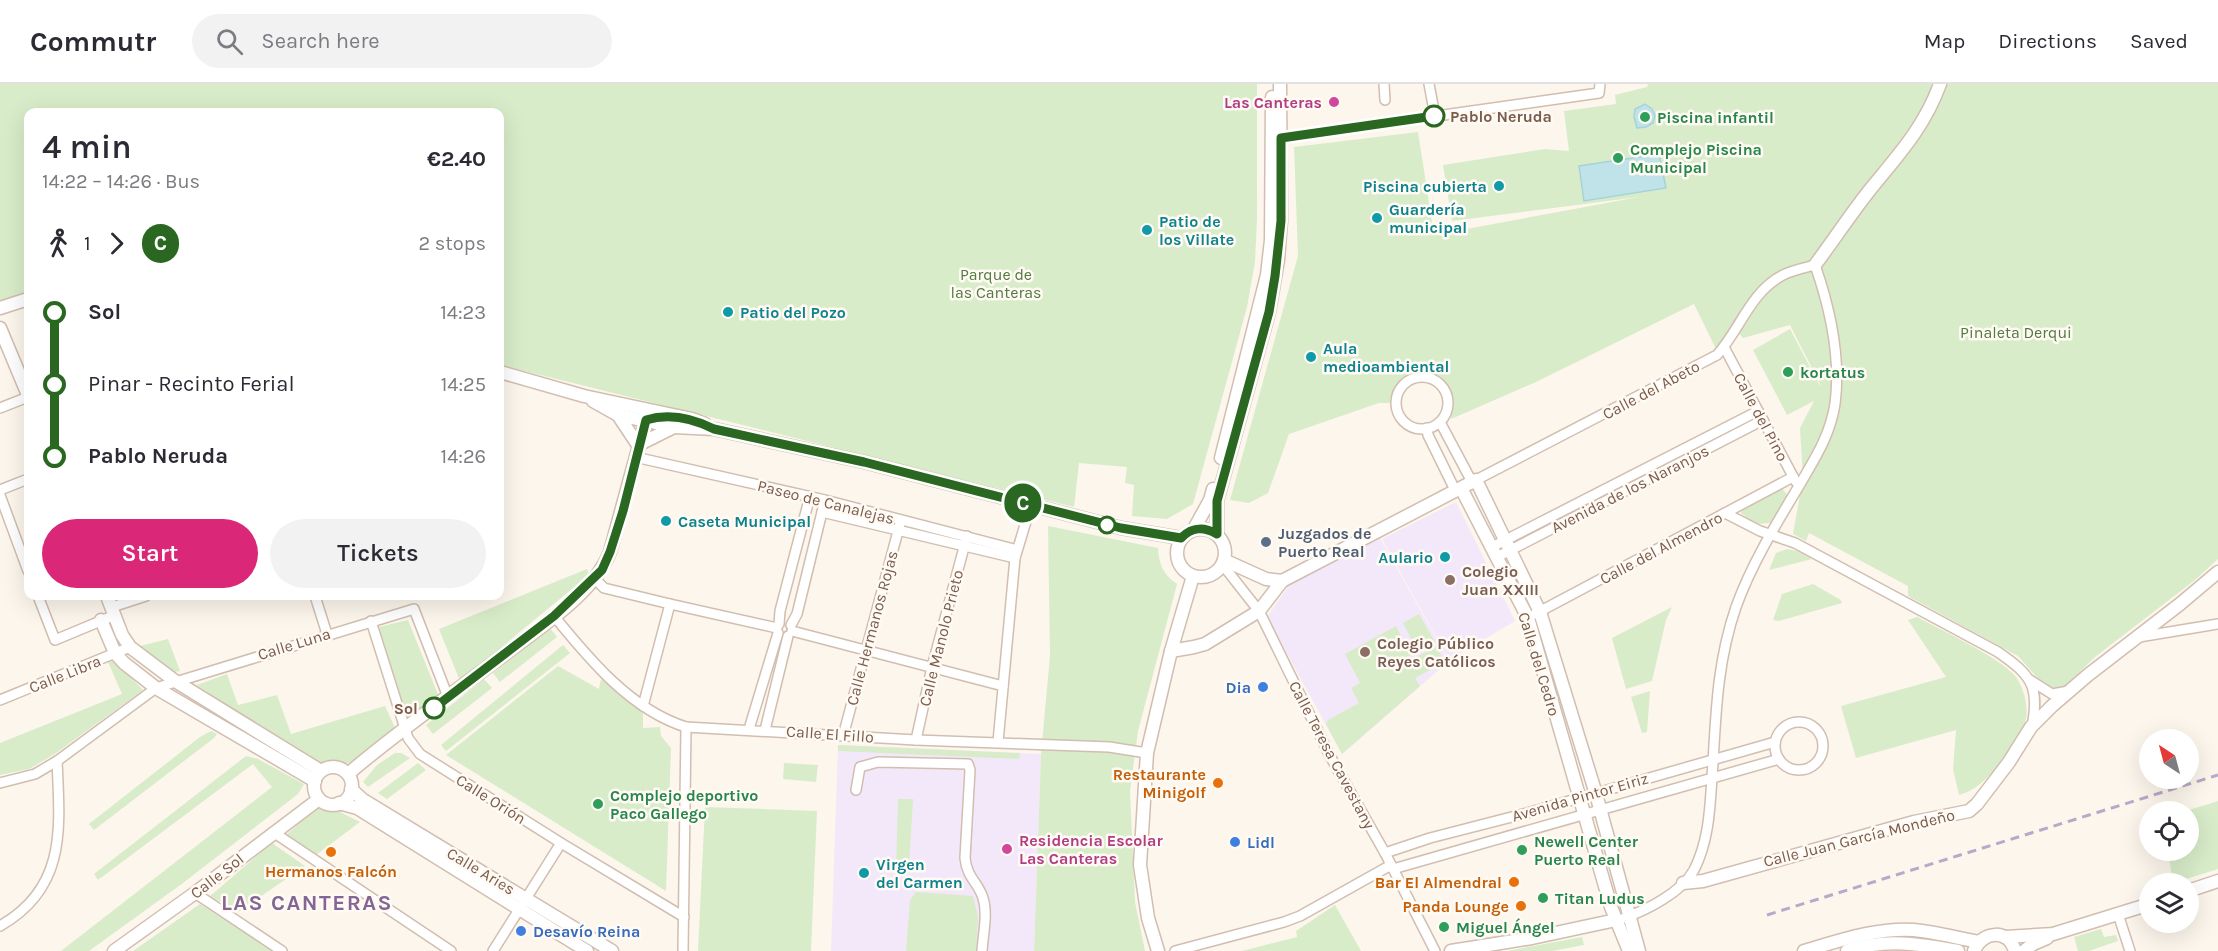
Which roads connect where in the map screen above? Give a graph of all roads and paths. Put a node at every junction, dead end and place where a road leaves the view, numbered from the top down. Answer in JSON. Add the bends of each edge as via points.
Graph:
{"nodes":[{"id":1,"x":1272,"y":84,"type":"edge"},
{"id":2,"x":1280,"y":84,"type":"edge"},
{"id":3,"x":1384,"y":84,"type":"edge"},
{"id":4,"x":1429,"y":84,"type":"edge"},
{"id":5,"x":1940,"y":84,"type":"edge"},
{"id":6,"x":1599,"y":88,"type":"edge"},
{"id":7,"x":1385,"y":99,"type":"dead end"},
{"id":8,"x":1435,"y":116,"type":"junction"},
{"id":9,"x":1281,"y":138,"type":"junction"},
{"id":10,"x":1815,"y":265,"type":"junction"},
{"id":11,"x":24,"y":300,"type":"edge"},
{"id":12,"x":0,"y":308,"type":"edge"},
{"id":13,"x":0,"y":328,"type":"edge"},
{"id":14,"x":1724,"y":347,"type":"junction"},
{"id":15,"x":504,"y":373,"type":"edge"},
{"id":16,"x":24,"y":386,"type":"edge"},
{"id":17,"x":24,"y":398,"type":"edge"},
{"id":18,"x":0,"y":408,"type":"edge"},
{"id":19,"x":618,"y":408,"type":"junction"},
{"id":20,"x":1758,"y":411,"type":"junction"},
{"id":21,"x":684,"y":418,"type":"junction"},
{"id":22,"x":646,"y":420,"type":"junction"},
{"id":23,"x":1763,"y":420,"type":"junction"},
{"id":24,"x":1440,"y":422,"type":"junction"},
{"id":25,"x":674,"y":427,"type":"junction"},
{"id":26,"x":1427,"y":428,"type":"junction"},
{"id":27,"x":714,"y":429,"type":"junction"},
{"id":28,"x":637,"y":451,"type":"junction"},
{"id":29,"x":1793,"y":477,"type":"junction"},
{"id":30,"x":24,"y":481,"type":"edge"},
{"id":31,"x":1466,"y":485,"type":"junction"},
{"id":32,"x":1798,"y":487,"type":"junction"},
{"id":33,"x":0,"y":490,"type":"edge"},
{"id":34,"x":0,"y":495,"type":"edge"},
{"id":35,"x":810,"y":496,"type":"junction"},
{"id":36,"x":825,"y":500,"type":"junction"},
{"id":37,"x":1031,"y":505,"type":"junction"},
{"id":38,"x":806,"y":512,"type":"junction"},
{"id":39,"x":1725,"y":513,"type":"junction"},
{"id":40,"x":822,"y":514,"type":"junction"},
{"id":41,"x":901,"y":520,"type":"junction"},
{"id":42,"x":1194,"y":529,"type":"junction"},
{"id":43,"x":898,"y":531,"type":"junction"},
{"id":44,"x":1217,"y":534,"type":"junction"},
{"id":45,"x":1771,"y":535,"type":"junction"},
{"id":46,"x":967,"y":537,"type":"junction"},
{"id":47,"x":1181,"y":538,"type":"junction"},
{"id":48,"x":1508,"y":545,"type":"junction"},
{"id":49,"x":964,"y":547,"type":"junction"},
{"id":50,"x":1495,"y":552,"type":"junction"},
{"id":51,"x":1016,"y":554,"type":"junction"},
{"id":52,"x":24,"y":559,"type":"edge"},
{"id":53,"x":1223,"y":562,"type":"junction"},
{"id":54,"x":2218,"y":572,"type":"edge"},
{"id":55,"x":1193,"y":576,"type":"junction"},
{"id":56,"x":595,"y":579,"type":"junction"},
{"id":57,"x":1282,"y":581,"type":"junction"},
{"id":58,"x":40,"y":600,"type":"edge"},
{"id":59,"x":132,"y":600,"type":"edge"},
{"id":60,"x":316,"y":600,"type":"edge"},
{"id":61,"x":670,"y":604,"type":"junction"},
{"id":62,"x":111,"y":606,"type":"edge"},
{"id":63,"x":1259,"y":611,"type":"junction"},
{"id":64,"x":1540,"y":612,"type":"junction"},
{"id":65,"x":554,"y":616,"type":"junction"},
{"id":66,"x":1527,"y":618,"type":"junction"},
{"id":67,"x":101,"y":620,"type":"junction"},
{"id":68,"x":371,"y":621,"type":"junction"},
{"id":69,"x":2218,"y":624,"type":"edge"},
{"id":70,"x":778,"y":628,"type":"junction"},
{"id":71,"x":790,"y":631,"type":"junction"},
{"id":72,"x":327,"y":634,"type":"junction"},
{"id":73,"x":2137,"y":637,"type":"junction"},
{"id":74,"x":130,"y":647,"type":"junction"},
{"id":75,"x":866,"y":650,"type":"junction"},
{"id":76,"x":1171,"y":651,"type":"junction"},
{"id":77,"x":115,"y":653,"type":"junction"},
{"id":78,"x":932,"y":667,"type":"junction"},
{"id":79,"x":2028,"y":678,"type":"junction"},
{"id":80,"x":175,"y":681,"type":"junction"},
{"id":81,"x":1003,"y":686,"type":"junction"},
{"id":82,"x":156,"y":688,"type":"junction"},
{"id":83,"x":2045,"y":690,"type":"junction"},
{"id":84,"x":2072,"y":690,"type":"junction"},
{"id":85,"x":448,"y":697,"type":"junction"},
{"id":86,"x":0,"y":700,"type":"edge"},
{"id":87,"x":2036,"y":704,"type":"junction"},
{"id":88,"x":643,"y":705,"type":"junction"},
{"id":89,"x":2052,"y":706,"type":"junction"},
{"id":90,"x":686,"y":727,"type":"junction"},
{"id":91,"x":2031,"y":727,"type":"junction"},
{"id":92,"x":749,"y":729,"type":"junction"},
{"id":93,"x":405,"y":730,"type":"junction"},
{"id":94,"x":765,"y":730,"type":"junction"},
{"id":95,"x":843,"y":735,"type":"junction"},
{"id":96,"x":916,"y":740,"type":"junction"},
{"id":97,"x":998,"y":742,"type":"junction"},
{"id":98,"x":1775,"y":742,"type":"junction"},
{"id":99,"x":1148,"y":753,"type":"junction"},
{"id":100,"x":1713,"y":759,"type":"junction"},
{"id":101,"x":1779,"y":759,"type":"junction"},
{"id":102,"x":57,"y":761,"type":"junction"},
{"id":103,"x":348,"y":774,"type":"junction"},
{"id":104,"x":318,"y":776,"type":"junction"},
{"id":105,"x":1712,"y":777,"type":"junction"},
{"id":106,"x":0,"y":783,"type":"edge"},
{"id":107,"x":351,"y":789,"type":"junction"},
{"id":108,"x":856,"y":790,"type":"dead end"},
{"id":109,"x":1596,"y":794,"type":"junction"},
{"id":110,"x":1581,"y":797,"type":"junction"},
{"id":111,"x":319,"y":799,"type":"junction"},
{"id":112,"x":339,"y":803,"type":"junction"},
{"id":113,"x":1600,"y":811,"type":"junction"},
{"id":114,"x":1585,"y":813,"type":"junction"},
{"id":115,"x":273,"y":832,"type":"junction"},
{"id":116,"x":561,"y":843,"type":"junction"},
{"id":117,"x":1385,"y":853,"type":"junction"},
{"id":118,"x":1392,"y":867,"type":"junction"},
{"id":119,"x":2218,"y":881,"type":"edge"},
{"id":120,"x":1683,"y":883,"type":"junction"},
{"id":121,"x":2199,"y":887,"type":"edge"},
{"id":122,"x":195,"y":893,"type":"junction"},
{"id":123,"x":524,"y":903,"type":"junction"},
{"id":124,"x":2139,"y":907,"type":"edge"},
{"id":125,"x":2118,"y":914,"type":"junction"},
{"id":126,"x":1629,"y":916,"type":"junction"},
{"id":127,"x":684,"y":917,"type":"junction"},
{"id":128,"x":1616,"y":920,"type":"junction"},
{"id":129,"x":0,"y":926,"type":"edge"},
{"id":130,"x":2053,"y":933,"type":"junction"},
{"id":131,"x":2006,"y":937,"type":"junction"},
{"id":132,"x":1976,"y":947,"type":"edge"},
{"id":133,"x":114,"y":951,"type":"edge"},
{"id":134,"x":282,"y":951,"type":"edge"},
{"id":135,"x":452,"y":951,"type":"edge"},
{"id":136,"x":493,"y":951,"type":"edge"},
{"id":137,"x":587,"y":951,"type":"edge"},
{"id":138,"x":612,"y":951,"type":"edge"},
{"id":139,"x":683,"y":951,"type":"edge"},
{"id":140,"x":982,"y":951,"type":"edge"},
{"id":141,"x":1158,"y":951,"type":"edge"},
{"id":142,"x":1175,"y":951,"type":"edge"},
{"id":143,"x":1435,"y":951,"type":"edge"},
{"id":144,"x":1451,"y":951,"type":"edge"},
{"id":145,"x":1629,"y":951,"type":"edge"},
{"id":146,"x":1639,"y":951,"type":"edge"},
{"id":147,"x":1804,"y":951,"type":"edge"},
{"id":148,"x":1847,"y":951,"type":"edge"},
{"id":149,"x":1958,"y":951,"type":"edge"},
{"id":150,"x":2016,"y":951,"type":"edge"},
{"id":151,"x":2024,"y":951,"type":"edge"},
{"id":152,"x":2130,"y":951,"type":"edge"}],
"edges":[{"from":1,"to":42,"type":"street","via":[[1271,240],[1267,275],[1212,493]]},
{"from":2,"to":9,"type":"street"},
{"from":3,"to":7,"type":"street"},
{"from":4,"to":8,"type":"street"},
{"from":5,"to":10,"type":"street","via":[[1932,108],[1912,139]]},
{"from":6,"to":8,"type":"street"},
{"from":8,"to":9,"type":"street"},
{"from":9,"to":44,"type":"street","via":[[1278,260],[1271,303],[1217,501]]},
{"from":10,"to":14,"type":"street","name":"Calle del Abeto","via":[[1781,275],[1757,295]]},
{"from":10,"to":32,"type":"street","via":[[1829,312],[1835,402],[1825,443]]},
{"from":11,"to":12,"type":"street"},
{"from":13,"to":16,"type":"street"},
{"from":14,"to":20,"type":"street","name":"Calle del Pino"},
{"from":14,"to":31,"type":"street","name":"Calle del Abeto","via":[[1717,356]]},
{"from":15,"to":19,"type":"street"},
{"from":17,"to":18,"type":"street"},
{"from":19,"to":21,"type":"street"},
{"from":19,"to":22,"type":"street","via":[[638,412]]},
{"from":19,"to":28,"type":"street"},
{"from":20,"to":23,"type":"street","name":"Calle del Pino"},
{"from":20,"to":48,"type":"street","name":"Avenida de los Naranjos"},
{"from":21,"to":22,"type":"street"},
{"from":21,"to":27,"type":"street"},
{"from":22,"to":25,"type":"street"},
{"from":22,"to":28,"type":"street"},
{"from":23,"to":29,"type":"street","name":"Calle del Pino"},
{"from":23,"to":48,"type":"street","name":"Avenida de los Naranjos"},
{"from":24,"to":26,"type":"street"},
{"from":24,"to":26,"type":"street","via":[[1448,406],[1444,389],[1426,377],[1408,381],[1398,392],[1397,410],[1408,425]]},
{"from":24,"to":31,"type":"street","name":"Calle del Cedro"},
{"from":25,"to":27,"type":"street"},
{"from":25,"to":28,"type":"street"},
{"from":26,"to":31,"type":"street","name":"Calle del Cedro","via":[[1428,435]]},
{"from":27,"to":37,"type":"street"},
{"from":28,"to":35,"type":"street","name":"Paseo de Canalejas"},
{"from":28,"to":56,"type":"street","via":[[610,552]]},
{"from":29,"to":32,"type":"street","name":"Calle del Pino"},
{"from":29,"to":39,"type":"street","name":"Calle del Almendro"},
{"from":30,"to":33,"type":"street"},
{"from":31,"to":48,"type":"street","name":"Calle del Cedro"},
{"from":31,"to":50,"type":"street","name":"Calle del Cedro"},
{"from":31,"to":57,"type":"street","name":"Calle del Abeto"},
{"from":32,"to":45,"type":"street"},
{"from":34,"to":52,"type":"street"},
{"from":35,"to":36,"type":"street","name":"Paseo de Canalejas"},
{"from":35,"to":38,"type":"street"},
{"from":36,"to":40,"type":"street"},
{"from":36,"to":41,"type":"street","name":"Paseo de Canalejas"},
{"from":37,"to":47,"type":"street","via":[[1121,528]]},
{"from":37,"to":51,"type":"street"},
{"from":38,"to":40,"type":"street"},
{"from":38,"to":70,"type":"street"},
{"from":39,"to":45,"type":"street"},
{"from":39,"to":64,"type":"street","name":"Calle del Almendro"},
{"from":40,"to":43,"type":"street"},
{"from":40,"to":71,"type":"street"},
{"from":41,"to":43,"type":"street","name":"Calle Hermanos Rojas"},
{"from":41,"to":46,"type":"street","name":"Paseo de Canalejas"},
{"from":42,"to":44,"type":"street"},
{"from":42,"to":47,"type":"street"},
{"from":43,"to":49,"type":"street"},
{"from":43,"to":75,"type":"street","name":"Calle Hermanos Rojas"},
{"from":44,"to":53,"type":"street","via":[[1224,546]]},
{"from":45,"to":79,"type":"street","via":[[1795,543],[1998,652]]},
{"from":45,"to":100,"type":"street","via":[[1736,606],[1720,668]]},
{"from":46,"to":49,"type":"street","name":"Calle Manolo Prieto"},
{"from":46,"to":51,"type":"street","name":"Paseo de Canalejas"},
{"from":47,"to":55,"type":"street","via":[[1177,560]]},
{"from":48,"to":50,"type":"street","name":"Avenida de los Naranjos"},
{"from":48,"to":64,"type":"street","name":"Calle del Cedro"},
{"from":49,"to":51,"type":"street"},
{"from":49,"to":78,"type":"street","name":"Calle Manolo Prieto"},
{"from":50,"to":66,"type":"street","name":"Calle del Cedro"},
{"from":51,"to":81,"type":"street"},
{"from":53,"to":55,"type":"street","via":[[1210,575]]},
{"from":53,"to":57,"type":"street","via":[[1266,579]]},
{"from":53,"to":63,"type":"street","name":"Calle Teresa Cavestany"},
{"from":54,"to":73,"type":"street","name":"Calle Juan García Mondeño"},
{"from":55,"to":76,"type":"street"},
{"from":56,"to":61,"type":"street","via":[[604,588]]},
{"from":56,"to":65,"type":"street"},
{"from":57,"to":63,"type":"street"},
{"from":58,"to":67,"type":"street","via":[[55,640]]},
{"from":59,"to":62,"type":"street"},
{"from":60,"to":72,"type":"street"},
{"from":61,"to":70,"type":"street"},
{"from":61,"to":88,"type":"street"},
{"from":62,"to":67,"type":"street"},
{"from":62,"to":74,"type":"street"},
{"from":63,"to":76,"type":"street","via":[[1205,644]]},
{"from":63,"to":117,"type":"street","name":"Calle Teresa Cavestany","via":[[1330,756]]},
{"from":64,"to":66,"type":"street","name":"Calle del Almendro"},
{"from":64,"to":109,"type":"street","name":"Calle del Cedro"},
{"from":65,"to":85,"type":"street"},
{"from":65,"to":88,"type":"street","name":"Calle El Fillo","via":[[593,661]]},
{"from":66,"to":110,"type":"street","name":"Calle del Cedro"},
{"from":67,"to":77,"type":"street"},
{"from":68,"to":72,"type":"street","name":"Calle Luna"},
{"from":68,"to":85,"type":"street","name":"Calle Luna","via":[[414,609]]},
{"from":68,"to":93,"type":"street","name":"Calle Orión"},
{"from":69,"to":73,"type":"street"},
{"from":70,"to":71,"type":"street","via":[[786,622]]},
{"from":70,"to":71,"type":"street","via":[[781,637]]},
{"from":70,"to":92,"type":"street"},
{"from":71,"to":75,"type":"street"},
{"from":71,"to":94,"type":"street"},
{"from":72,"to":80,"type":"street","name":"Calle Luna"},
{"from":73,"to":84,"type":"street","name":"Calle Juan García Mondeño"},
{"from":74,"to":77,"type":"street","name":"Calle Libra"},
{"from":74,"to":80,"type":"street"},
{"from":75,"to":78,"type":"street"},
{"from":75,"to":95,"type":"street","name":"Calle Hermanos Rojas"},
{"from":76,"to":99,"type":"street"},
{"from":77,"to":82,"type":"street"},
{"from":77,"to":86,"type":"street","name":"Calle Libra"},
{"from":78,"to":81,"type":"street"},
{"from":78,"to":96,"type":"street","name":"Calle Manolo Prieto"},
{"from":79,"to":83,"type":"street"},
{"from":79,"to":87,"type":"street","name":"Calle Juan García Mondeño"},
{"from":80,"to":82,"type":"street","name":"Calle Luna"},
{"from":80,"to":104,"type":"street"},
{"from":81,"to":97,"type":"street"},
{"from":82,"to":102,"type":"street"},
{"from":82,"to":104,"type":"street"},
{"from":83,"to":84,"type":"street","via":[[2052,694]]},
{"from":83,"to":89,"type":"street"},
{"from":84,"to":89,"type":"street","name":"Calle Juan García Mondeño"},
{"from":85,"to":93,"type":"street"},
{"from":87,"to":89,"type":"street"},
{"from":87,"to":91,"type":"street","name":"Calle Juan García Mondeño"},
{"from":88,"to":90,"type":"street","name":"Calle El Fillo"},
{"from":89,"to":91,"type":"street","name":"Calle Juan García Mondeño"},
{"from":90,"to":92,"type":"street","name":"Calle El Fillo"},
{"from":90,"to":127,"type":"street"},
{"from":91,"to":120,"type":"street","name":"Calle Juan García Mondeño","via":[[2009,762],[1969,811]]},
{"from":92,"to":94,"type":"street","name":"Calle El Fillo"},
{"from":93,"to":103,"type":"street"},
{"from":93,"to":116,"type":"street","name":"Calle Orión","via":[[420,754]]},
{"from":94,"to":95,"type":"street","name":"Calle El Fillo"},
{"from":95,"to":96,"type":"street","name":"Calle El Fillo"},
{"from":96,"to":97,"type":"street","name":"Calle El Fillo"},
{"from":97,"to":99,"type":"street","name":"Calle El Fillo","via":[[1109,747]]},
{"from":98,"to":100,"type":"street","name":"Avenida Pintor Eiriz"},
{"from":98,"to":101,"type":"street"},
{"from":98,"to":101,"type":"street","via":[[1787,725],[1802,722],[1816,730],[1823,744],[1818,760],[1806,769],[1790,768]]},
{"from":99,"to":141,"type":"street","via":[[1140,866]]},
{"from":100,"to":105,"type":"street"},
{"from":100,"to":109,"type":"street","name":"Avenida Pintor Eiriz"},
{"from":101,"to":105,"type":"street","name":"Avenida Pintor Eiriz"},
{"from":102,"to":106,"type":"street","via":[[34,774]]},
{"from":102,"to":129,"type":"street","via":[[58,825],[52,868],[32,902]]},
{"from":103,"to":104,"type":"street","via":[[332,767]]},
{"from":103,"to":107,"type":"street"},
{"from":104,"to":111,"type":"street","via":[[315,790]]},
{"from":105,"to":113,"type":"street","name":"Avenida Pintor Eiriz"},
{"from":105,"to":120,"type":"street","via":[[1708,831],[1693,871]]},
{"from":107,"to":112,"type":"street"},
{"from":107,"to":123,"type":"street","name":"Calle Aries"},
{"from":108,"to":140,"type":"street","via":[[860,767],[878,762],[968,764],[965,858],[967,871],[985,905]]},
{"from":109,"to":110,"type":"street","name":"Avenida Pintor Eiriz"},
{"from":109,"to":113,"type":"street","name":"Calle del Cedro"},
{"from":110,"to":114,"type":"street","name":"Calle del Cedro"},
{"from":110,"to":117,"type":"street","name":"Avenida Pintor Eiriz"},
{"from":111,"to":112,"type":"street"},
{"from":111,"to":115,"type":"street","name":"Calle Sol"},
{"from":112,"to":123,"type":"street","name":"Calle Aries","via":[[363,812]]},
{"from":113,"to":114,"type":"street","name":"Avenida Pintor Eiriz"},
{"from":113,"to":126,"type":"street","name":"Calle del Cedro"},
{"from":114,"to":118,"type":"street","name":"Avenida Pintor Eiriz"},
{"from":114,"to":128,"type":"street","name":"Calle del Cedro"},
{"from":115,"to":122,"type":"street","name":"Calle Sol"},
{"from":115,"to":135,"type":"street"},
{"from":116,"to":123,"type":"street"},
{"from":116,"to":127,"type":"street","name":"Calle Orión"},
{"from":117,"to":118,"type":"street","name":"Calle Teresa Cavestany"},
{"from":118,"to":142,"type":"street","name":"Avenida Pintor Eiriz","via":[[1300,916]]},
{"from":118,"to":143,"type":"street","name":"Calle Teresa Cavestany"},
{"from":119,"to":121,"type":"street"},
{"from":120,"to":126,"type":"street","via":[[1654,905]]},
{"from":122,"to":133,"type":"street","name":"Calle Sol"},
{"from":122,"to":134,"type":"street"},
{"from":123,"to":136,"type":"street"},
{"from":123,"to":137,"type":"street","name":"Calle Aries"},
{"from":123,"to":138,"type":"street","name":"Calle Aries"},
{"from":124,"to":125,"type":"street"},
{"from":125,"to":130,"type":"street"},
{"from":125,"to":152,"type":"street"},
{"from":126,"to":128,"type":"street"},
{"from":126,"to":146,"type":"street","name":"Calle del Cedro"},
{"from":127,"to":139,"type":"street"},
{"from":128,"to":144,"type":"street"},
{"from":128,"to":145,"type":"street","name":"Calle del Cedro"},
{"from":130,"to":131,"type":"street"},
{"from":130,"to":151,"type":"street"},
{"from":131,"to":132,"type":"street","via":[[1990,935]]},
{"from":131,"to":150,"type":"street"},
{"from":132,"to":147,"type":"street","via":[[1916,930],[1889,930],[1858,934]]},
{"from":148,"to":149,"type":"street","via":[[1890,942]]}]}
